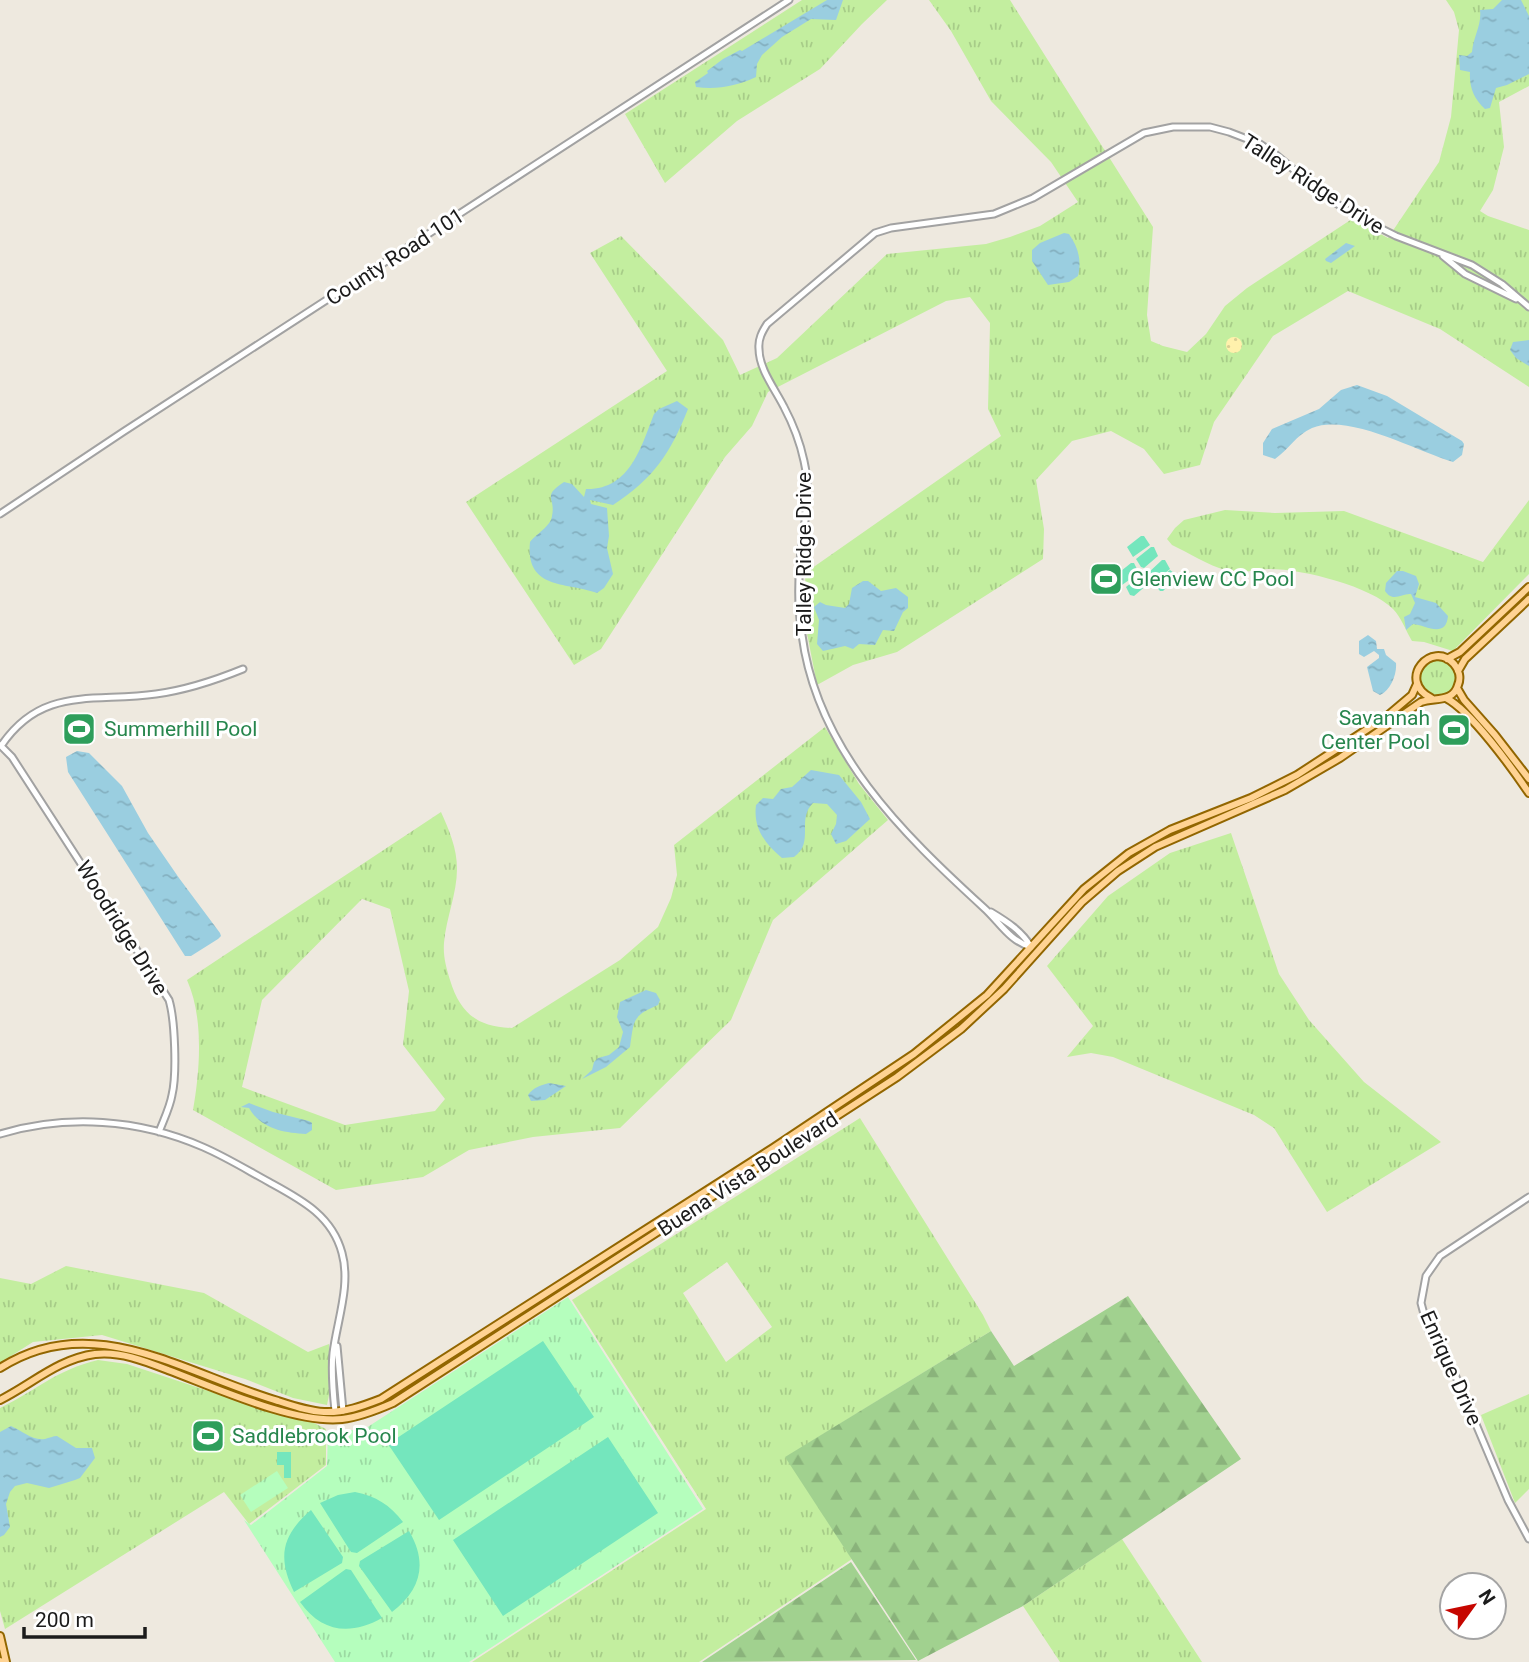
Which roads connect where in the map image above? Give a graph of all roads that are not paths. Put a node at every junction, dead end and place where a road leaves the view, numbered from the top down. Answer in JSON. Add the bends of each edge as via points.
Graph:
{"nodes":[{"id":1,"x":789,"y":0,"type":"edge"},
{"id":2,"x":1441,"y":255,"type":"junction"},
{"id":3,"x":1522,"y":302,"type":"junction"},
{"id":4,"x":1529,"y":307,"type":"edge"},
{"id":5,"x":0,"y":514,"type":"edge"},
{"id":6,"x":1529,"y":587,"type":"edge"},
{"id":7,"x":1529,"y":599,"type":"edge"},
{"id":8,"x":1447,"y":659,"type":"junction"},
{"id":9,"x":243,"y":668,"type":"dead end"},
{"id":10,"x":1458,"y":671,"type":"junction"},
{"id":11,"x":1417,"y":684,"type":"junction"},
{"id":12,"x":1457,"y":688,"type":"junction"},
{"id":13,"x":1431,"y":698,"type":"junction"},
{"id":14,"x":1446,"y":698,"type":"junction"},
{"id":15,"x":1386,"y":717,"type":"junction"},
{"id":16,"x":1391,"y":724,"type":"junction"},
{"id":17,"x":1492,"y":732,"type":"junction"},
{"id":18,"x":1486,"y":737,"type":"junction"},
{"id":19,"x":1,"y":746,"type":"edge"},
{"id":20,"x":1529,"y":779,"type":"edge"},
{"id":21,"x":1529,"y":793,"type":"edge"},
{"id":22,"x":1031,"y":947,"type":"junction"},
{"id":23,"x":1038,"y":953,"type":"junction"},
{"id":24,"x":159,"y":1132,"type":"junction"},
{"id":25,"x":0,"y":1134,"type":"edge"},
{"id":26,"x":1529,"y":1197,"type":"edge"},
{"id":27,"x":544,"y":1300,"type":"junction"},
{"id":28,"x":0,"y":1368,"type":"edge"},
{"id":29,"x":0,"y":1400,"type":"edge"},
{"id":30,"x":338,"y":1414,"type":"junction"},
{"id":31,"x":1529,"y":1539,"type":"edge"},
{"id":32,"x":0,"y":1636,"type":"edge"},
{"id":33,"x":6,"y":1662,"type":"edge"}],
"edges":[{"from":1,"to":5,"type":"street","name":"County Road 101"},
{"from":2,"to":3,"type":"street","name":"Talley Ridge Drive"},
{"from":2,"to":3,"type":"street","name":"Talley Ridge Drive","via":[[1486,272]]},
{"from":2,"to":22,"type":"street","name":"Talley Ridge Drive","via":[[1356,216],[1260,144],[1210,127],[1173,127],[1134,137],[1007,210],[875,233],[762,332],[759,356],[798,438],[808,488],[800,560],[800,619],[806,662],[819,704],[848,759],[888,811],[934,863],[1020,944]]},
{"from":3,"to":4,"type":"street","name":"Talley Ridge Drive"},
{"from":6,"to":8,"type":"main road"},
{"from":7,"to":10,"type":"main road"},
{"from":8,"to":10,"type":"main road"},
{"from":8,"to":11,"type":"main road","via":[[1433,657],[1422,663]]},
{"from":9,"to":19,"type":"street","via":[[158,694],[57,703],[18,724]]},
{"from":10,"to":12,"type":"main road"},
{"from":11,"to":13,"type":"main road"},
{"from":11,"to":15,"type":"main road","name":"Buena Vista Boulevard","via":[[1412,695]]},
{"from":12,"to":14,"type":"main road"},
{"from":12,"to":17,"type":"main road"},
{"from":13,"to":14,"type":"main road"},
{"from":13,"to":16,"type":"main road","name":"Buena Vista Boulevard"},
{"from":14,"to":18,"type":"main road"},
{"from":15,"to":16,"type":"main road"},
{"from":15,"to":22,"type":"main road","name":"Buena Vista Boulevard","via":[[1297,775],[1170,830],[1129,853],[1084,889]]},
{"from":16,"to":23,"type":"main road","name":"Buena Vista Boulevard","via":[[1285,790],[1133,861],[1082,902]]},
{"from":17,"to":18,"type":"main road"},
{"from":17,"to":20,"type":"main road"},
{"from":18,"to":21,"type":"main road"},
{"from":19,"to":24,"type":"street","name":"Woodridge Drive","via":[[169,1000],[174,1085]]},
{"from":22,"to":23,"type":"main road"},
{"from":22,"to":27,"type":"main road","name":"Buena Vista Boulevard","via":[[987,995],[914,1054]]},
{"from":23,"to":27,"type":"main road","name":"Buena Vista Boulevard","via":[[961,1029],[918,1062]]},
{"from":24,"to":25,"type":"street","via":[[85,1122]]},
{"from":24,"to":30,"type":"street","via":[[219,1154],[304,1201],[326,1220],[344,1261],[336,1332]]},
{"from":26,"to":31,"type":"street","name":"Enrique Drive","via":[[1440,1256],[1426,1276],[1421,1303],[1428,1329],[1456,1377]]},
{"from":27,"to":30,"type":"main road","name":"Buena Vista Boulevard","via":[[381,1399]]},
{"from":27,"to":30,"type":"main road","name":"Buena Vista Boulevard","via":[[393,1403],[344,1419]]},
{"from":28,"to":30,"type":"main road","name":"Buena Vista Boulevard","via":[[47,1346],[116,1345],[263,1397]]},
{"from":29,"to":30,"type":"main road","name":"Buena Vista Boulevard","via":[[67,1361],[111,1354],[299,1416]]},
{"from":32,"to":33,"type":"main road"}]}
